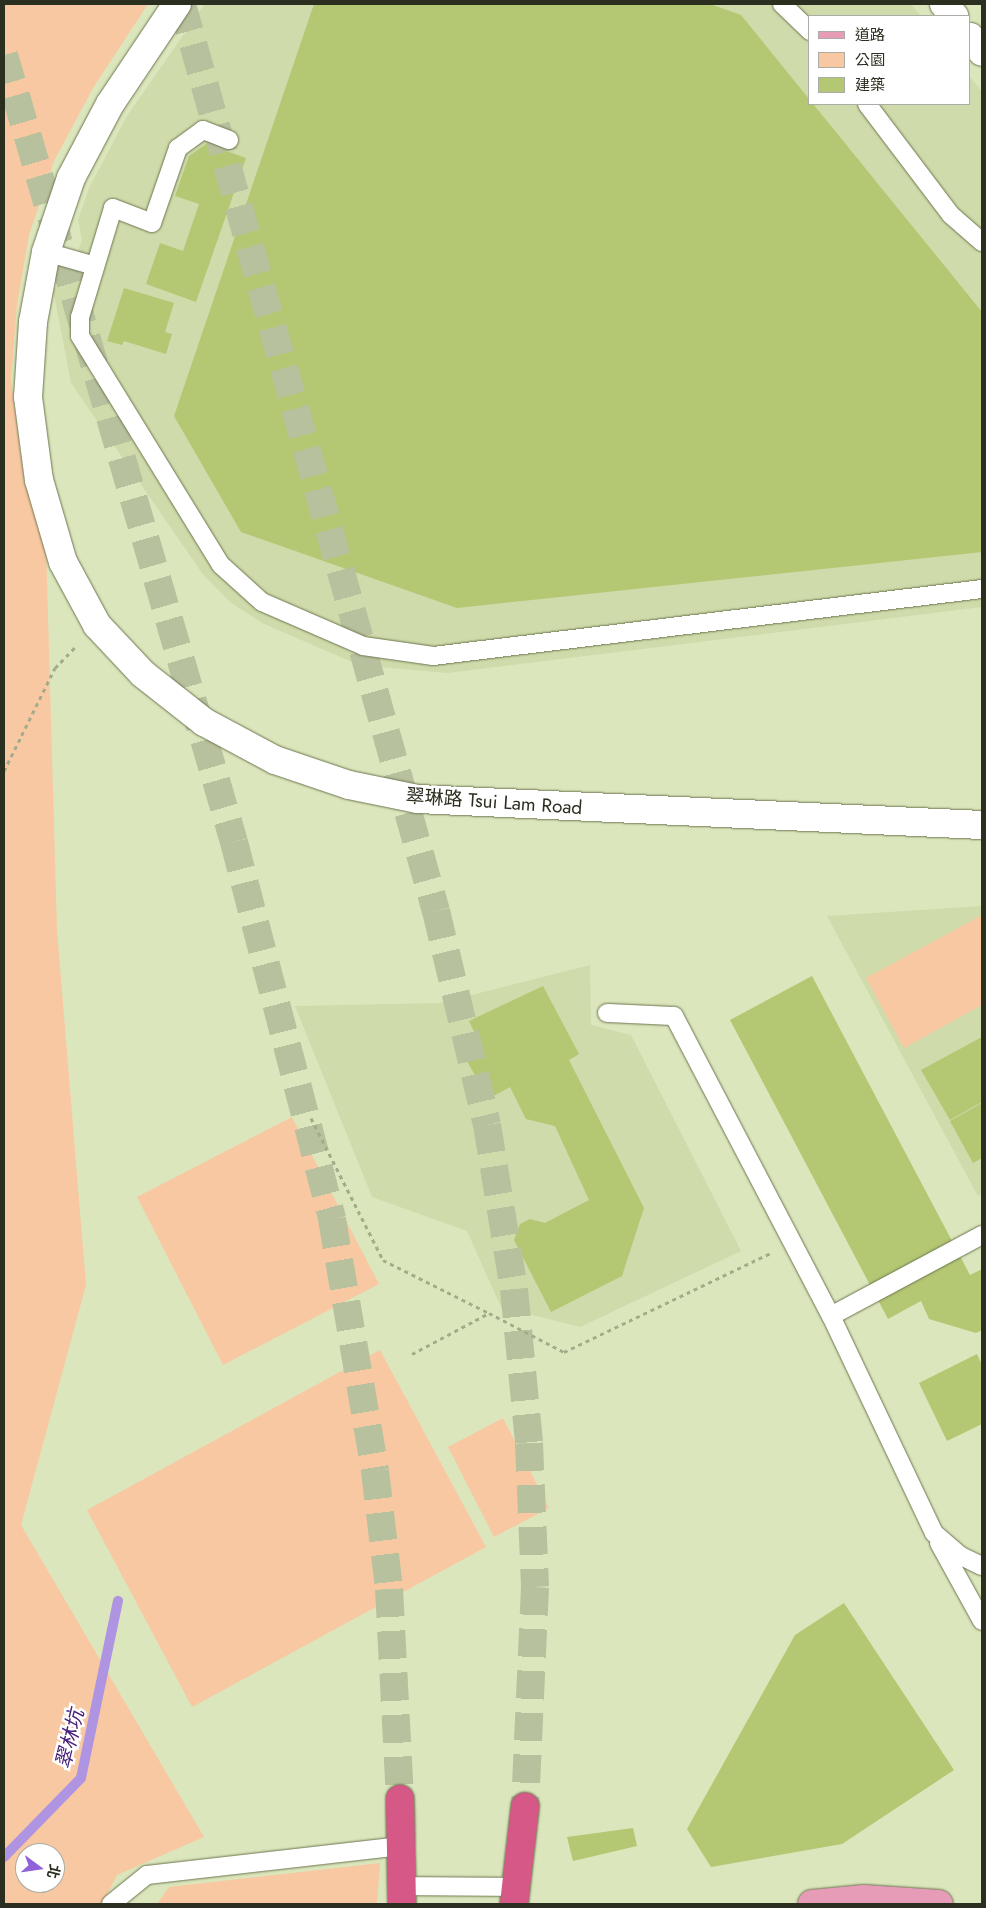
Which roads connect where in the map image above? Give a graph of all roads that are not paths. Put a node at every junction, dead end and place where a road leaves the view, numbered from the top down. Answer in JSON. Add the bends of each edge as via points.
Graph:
{"nodes":[{"id":1,"x":177,"y":4,"type":"edge"},
{"id":2,"x":782,"y":4,"type":"edge"},
{"id":3,"x":944,"y":4,"type":"edge"},
{"id":4,"x":953,"y":15,"type":"edge"},
{"id":5,"x":808,"y":29,"type":"edge"},
{"id":6,"x":971,"y":38,"type":"edge"},
{"id":7,"x":982,"y":52,"type":"edge"},
{"id":8,"x":868,"y":105,"type":"edge"},
{"id":9,"x":229,"y":140,"type":"dead end"},
{"id":10,"x":982,"y":242,"type":"edge"},
{"id":11,"x":46,"y":252,"type":"junction"},
{"id":12,"x":95,"y":266,"type":"junction"},
{"id":13,"x":982,"y":588,"type":"edge"},
{"id":14,"x":982,"y":825,"type":"edge"},
{"id":15,"x":607,"y":1013,"type":"dead end"},
{"id":16,"x":982,"y":1235,"type":"edge"},
{"id":17,"x":830,"y":1316,"type":"junction"},
{"id":18,"x":934,"y":1533,"type":"junction"},
{"id":19,"x":982,"y":1566,"type":"edge"},
{"id":20,"x":978,"y":1617,"type":"edge"},
{"id":21,"x":400,"y":1799,"type":"tunnel mouth"},
{"id":22,"x":525,"y":1807,"type":"tunnel mouth"},
{"id":23,"x":401,"y":1846,"type":"junction"},
{"id":24,"x":402,"y":1895,"type":"edge"},
{"id":25,"x":515,"y":1896,"type":"edge"},
{"id":26,"x":111,"y":1904,"type":"edge"},
{"id":27,"x":812,"y":1904,"type":"edge"},
{"id":28,"x":939,"y":1904,"type":"edge"}],
"edges":[{"from":1,"to":11,"type":"street","name":"翠琳路 Tsui Lam Road","via":[[88,145],[71,178]]},
{"from":2,"to":5,"type":"lane"},
{"from":3,"to":4,"type":"street"},
{"from":6,"to":7,"type":"street"},
{"from":8,"to":10,"type":"lane","via":[[951,215]]},
{"from":9,"to":12,"type":"lane","via":[[203,130],[178,148],[152,223],[112,208]]},
{"from":11,"to":12,"type":"lane"},
{"from":11,"to":14,"type":"street","name":"翠琳路 Tsui Lam Road","via":[[33,322],[28,397],[39,480],[63,562],[97,625],[143,674],[204,722],[275,760],[349,785],[418,799]]},
{"from":12,"to":13,"type":"lane","via":[[80,317],[86,350],[221,565],[262,602],[363,646],[433,656]]},
{"from":15,"to":17,"type":"lane","via":[[674,1016]]},
{"from":16,"to":17,"type":"lane"},
{"from":17,"to":18,"type":"lane"},
{"from":18,"to":19,"type":"lane","via":[[959,1555]]},
{"from":18,"to":20,"type":"lane"},
{"from":21,"to":23,"type":"highway"},
{"from":22,"to":25,"type":"highway"},
{"from":23,"to":24,"type":"highway"},
{"from":23,"to":26,"type":"lane","via":[[147,1875]]},
{"from":24,"to":25,"type":"lane"},
{"from":27,"to":28,"type":"main road","via":[[864,1899]]}]}
